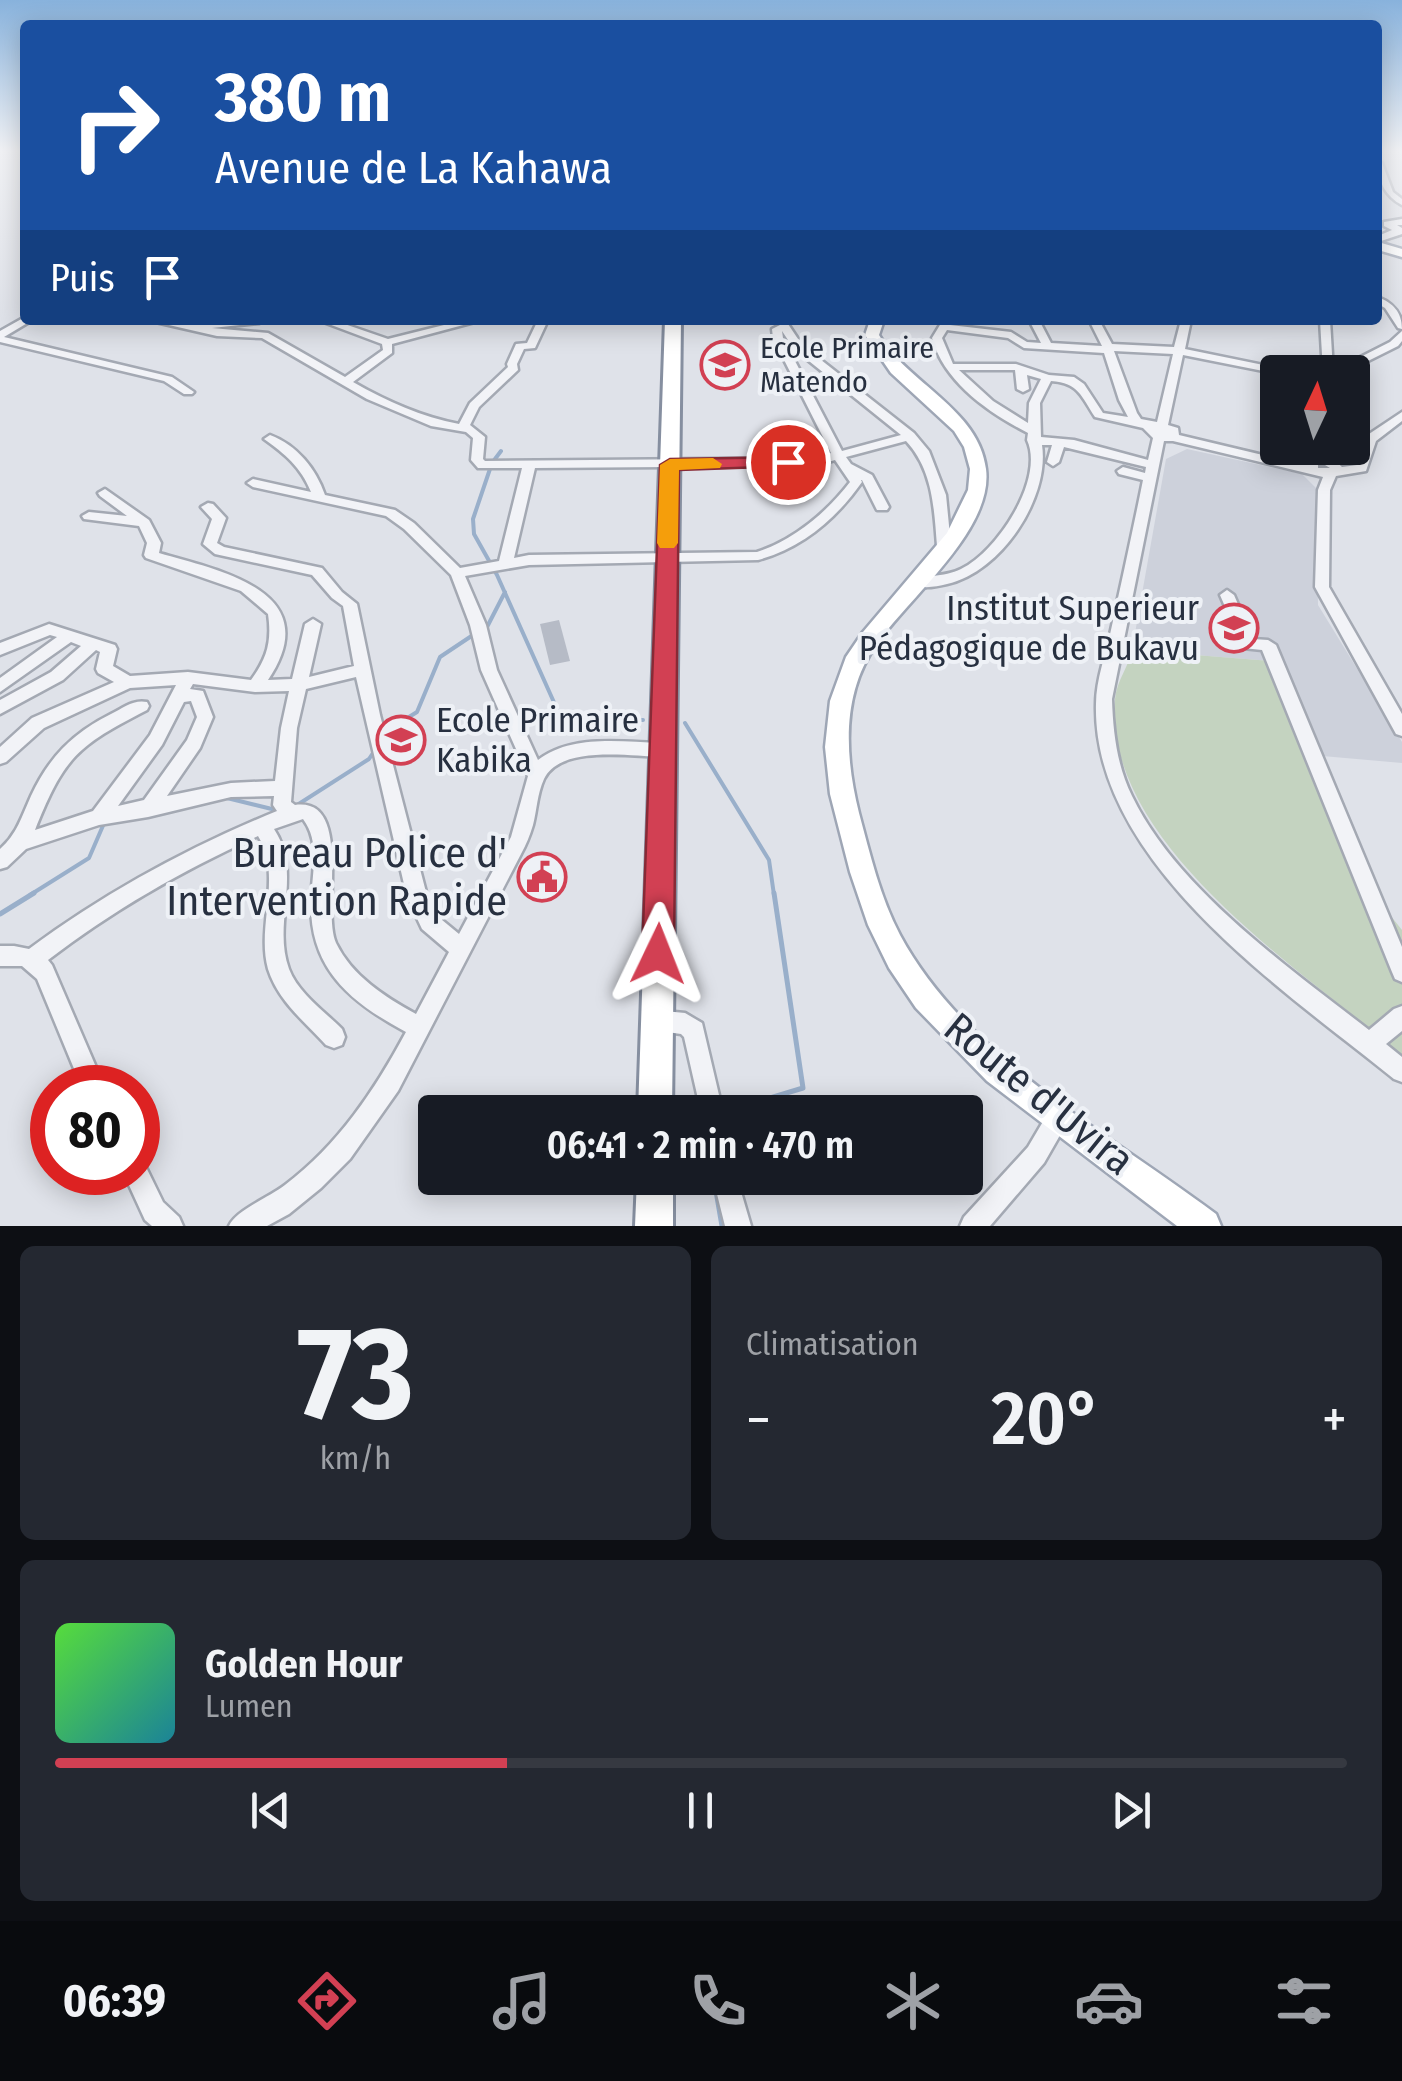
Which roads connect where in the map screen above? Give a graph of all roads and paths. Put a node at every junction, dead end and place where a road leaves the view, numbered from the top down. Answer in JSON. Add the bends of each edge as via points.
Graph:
{"nodes":[{"id":1,"x":1402,"y":214,"type":"edge"},
{"id":2,"x":1390,"y":215,"type":"dead end"},
{"id":3,"x":1382,"y":302,"type":"edge"},
{"id":4,"x":1402,"y":305,"type":"edge"},
{"id":5,"x":1389,"y":306,"type":"junction"},
{"id":6,"x":183,"y":325,"type":"edge"},
{"id":7,"x":214,"y":325,"type":"edge"},
{"id":8,"x":338,"y":325,"type":"edge"},
{"id":9,"x":457,"y":325,"type":"edge"},
{"id":10,"x":541,"y":325,"type":"edge"},
{"id":11,"x":673,"y":325,"type":"edge"},
{"id":12,"x":785,"y":325,"type":"edge"},
{"id":13,"x":789,"y":325,"type":"edge"},
{"id":14,"x":875,"y":325,"type":"edge"},
{"id":15,"x":946,"y":325,"type":"edge"},
{"id":16,"x":991,"y":325,"type":"edge"},
{"id":17,"x":1037,"y":325,"type":"edge"},
{"id":18,"x":1097,"y":325,"type":"edge"},
{"id":19,"x":1185,"y":325,"type":"edge"},
{"id":20,"x":1325,"y":325,"type":"edge"},
{"id":21,"x":1402,"y":326,"type":"edge"},
{"id":22,"x":196,"y":327,"type":"junction"},
{"id":23,"x":1402,"y":334,"type":"edge"},
{"id":24,"x":0,"y":337,"type":"edge"},
{"id":25,"x":387,"y":342,"type":"junction"},
{"id":26,"x":1020,"y":343,"type":"junction"},
{"id":27,"x":1048,"y":347,"type":"junction"},
{"id":28,"x":1109,"y":349,"type":"junction"},
{"id":29,"x":1181,"y":352,"type":"junction"},
{"id":30,"x":1327,"y":355,"type":"edge"},
{"id":31,"x":1370,"y":356,"type":"edge"},
{"id":32,"x":952,"y":367,"type":"junction"},
{"id":33,"x":1019,"y":367,"type":"junction"},
{"id":34,"x":1260,"y":367,"type":"edge"},
{"id":35,"x":1048,"y":378,"type":"junction"},
{"id":36,"x":345,"y":383,"type":"junction"},
{"id":37,"x":1023,"y":389,"type":"dead end"},
{"id":38,"x":188,"y":392,"type":"dead end"},
{"id":39,"x":1402,"y":416,"type":"edge"},
{"id":40,"x":463,"y":427,"type":"junction"},
{"id":41,"x":1159,"y":430,"type":"junction"},
{"id":42,"x":1032,"y":435,"type":"junction"},
{"id":43,"x":910,"y":436,"type":"junction"},
{"id":44,"x":270,"y":439,"type":"dead end"},
{"id":45,"x":1370,"y":439,"type":"edge"},
{"id":46,"x":1059,"y":442,"type":"junction"},
{"id":47,"x":1260,"y":452,"type":"edge"},
{"id":48,"x":839,"y":456,"type":"junction"},
{"id":49,"x":1054,"y":462,"type":"dead end"},
{"id":50,"x":528,"y":465,"type":"junction"},
{"id":51,"x":670,"y":465,"type":"junction"},
{"id":52,"x":1323,"y":465,"type":"edge"},
{"id":53,"x":1361,"y":465,"type":"edge"},
{"id":54,"x":850,"y":468,"type":"junction"},
{"id":55,"x":1123,"y":470,"type":"dead end"},
{"id":56,"x":1151,"y":471,"type":"junction"},
{"id":57,"x":253,"y":483,"type":"dead end"},
{"id":58,"x":105,"y":493,"type":"dead end"},
{"id":59,"x":319,"y":496,"type":"junction"},
{"id":60,"x":208,"y":507,"type":"dead end"},
{"id":61,"x":882,"y":507,"type":"dead end"},
{"id":62,"x":89,"y":516,"type":"dead end"},
{"id":63,"x":144,"y":522,"type":"junction"},
{"id":64,"x":944,"y":546,"type":"junction"},
{"id":65,"x":667,"y":559,"type":"junction"},
{"id":66,"x":496,"y":564,"type":"junction"},
{"id":67,"x":457,"y":573,"type":"junction"},
{"id":68,"x":917,"y":582,"type":"junction"},
{"id":69,"x":1226,"y":595,"type":"dead end"},
{"id":70,"x":313,"y":624,"type":"dead end"},
{"id":71,"x":48,"y":629,"type":"junction"},
{"id":72,"x":69,"y":636,"type":"junction"},
{"id":73,"x":92,"y":644,"type":"junction"},
{"id":74,"x":0,"y":649,"type":"edge"},
{"id":75,"x":0,"y":662,"type":"edge"},
{"id":76,"x":363,"y":670,"type":"junction"},
{"id":77,"x":188,"y":678,"type":"junction"},
{"id":78,"x":128,"y":682,"type":"junction"},
{"id":79,"x":298,"y":685,"type":"junction"},
{"id":80,"x":0,"y":686,"type":"edge"},
{"id":81,"x":255,"y":686,"type":"junction"},
{"id":82,"x":180,"y":696,"type":"junction"},
{"id":83,"x":141,"y":706,"type":"dead end"},
{"id":84,"x":0,"y":708,"type":"edge"},
{"id":85,"x":1402,"y":729,"type":"edge"},
{"id":86,"x":662,"y":750,"type":"junction"},
{"id":87,"x":0,"y":757,"type":"edge"},
{"id":88,"x":536,"y":775,"type":"junction"},
{"id":89,"x":287,"y":804,"type":"junction"},
{"id":90,"x":148,"y":809,"type":"junction"},
{"id":91,"x":99,"y":818,"type":"junction"},
{"id":92,"x":260,"y":826,"type":"junction"},
{"id":93,"x":20,"y":842,"type":"junction"},
{"id":94,"x":0,"y":861,"type":"edge"},
{"id":95,"x":461,"y":950,"type":"junction"},
{"id":96,"x":0,"y":956,"type":"edge"},
{"id":97,"x":33,"y":959,"type":"junction"},
{"id":98,"x":1402,"y":972,"type":"edge"},
{"id":99,"x":1402,"y":1017,"type":"edge"},
{"id":100,"x":654,"y":1022,"type":"junction"},
{"id":101,"x":420,"y":1028,"type":"junction"},
{"id":102,"x":334,"y":1037,"type":"dead end"},
{"id":103,"x":1369,"y":1044,"type":"junction"},
{"id":104,"x":84,"y":1065,"type":"edge"},
{"id":105,"x":1402,"y":1072,"type":"edge"},
{"id":106,"x":655,"y":1095,"type":"edge"},
{"id":107,"x":709,"y":1095,"type":"edge"},
{"id":108,"x":1060,"y":1116,"type":"junction"},
{"id":109,"x":146,"y":1195,"type":"edge"},
{"id":110,"x":655,"y":1195,"type":"edge"},
{"id":111,"x":730,"y":1195,"type":"edge"},
{"id":112,"x":170,"y":1226,"type":"edge"},
{"id":113,"x":242,"y":1226,"type":"edge"},
{"id":114,"x":654,"y":1226,"type":"edge"},
{"id":115,"x":738,"y":1226,"type":"edge"},
{"id":116,"x":973,"y":1226,"type":"edge"},
{"id":117,"x":1204,"y":1226,"type":"edge"}],
"edges":[{"from":1,"to":2,"type":"street"},
{"from":3,"to":5,"type":"street"},
{"from":4,"to":5,"type":"street"},
{"from":5,"to":21,"type":"street"},
{"from":6,"to":22,"type":"street"},
{"from":7,"to":22,"type":"street"},
{"from":8,"to":25,"type":"street"},
{"from":9,"to":25,"type":"street"},
{"from":10,"to":40,"type":"street","via":[[531,346],[520,346],[514,368],[474,405]]},
{"from":11,"to":51,"type":"highway"},
{"from":12,"to":48,"type":"street","via":[[776,331],[778,338]]},
{"from":13,"to":43,"type":"street","via":[[808,356]]},
{"from":14,"to":64,"type":"main road","name":"Route d'Uvira","via":[[879,350],[949,414],[976,460],[974,501]]},
{"from":15,"to":32,"type":"street","via":[[937,344]]},
{"from":16,"to":26,"type":"street"},
{"from":17,"to":27,"type":"street"},
{"from":18,"to":28,"type":"street"},
{"from":19,"to":29,"type":"street"},
{"from":20,"to":30,"type":"street"},
{"from":22,"to":36,"type":"street","via":[[264,335]]},
{"from":23,"to":31,"type":"street"},
{"from":24,"to":38,"type":"street","via":[[168,378]]},
{"from":25,"to":36,"type":"street","via":[[383,358]]},
{"from":26,"to":27,"type":"street"},
{"from":26,"to":33,"type":"street","via":[[1014,348]]},
{"from":27,"to":28,"type":"street"},
{"from":28,"to":29,"type":"street"},
{"from":28,"to":41,"type":"street","via":[[1118,389]]},
{"from":29,"to":34,"type":"street"},
{"from":29,"to":41,"type":"street"},
{"from":32,"to":33,"type":"street"},
{"from":32,"to":42,"type":"street","via":[[993,409]]},
{"from":33,"to":35,"type":"street"},
{"from":33,"to":37,"type":"street"},
{"from":35,"to":41,"type":"street","via":[[1080,386],[1100,415]]},
{"from":35,"to":42,"type":"street"},
{"from":36,"to":40,"type":"street","via":[[435,423]]},
{"from":39,"to":45,"type":"street"},
{"from":40,"to":50,"type":"street","via":[[477,432],[482,466]]},
{"from":41,"to":47,"type":"street"},
{"from":41,"to":56,"type":"street"},
{"from":42,"to":46,"type":"street"},
{"from":42,"to":68,"type":"street","via":[[1037,474],[1003,540],[972,572]]},
{"from":43,"to":48,"type":"street"},
{"from":43,"to":64,"type":"street","via":[[931,464]]},
{"from":44,"to":59,"type":"street","via":[[310,470]]},
{"from":46,"to":49,"type":"street"},
{"from":46,"to":56,"type":"street"},
{"from":48,"to":51,"type":"street"},
{"from":48,"to":54,"type":"street"},
{"from":50,"to":51,"type":"street"},
{"from":50,"to":66,"type":"street"},
{"from":51,"to":65,"type":"highway"},
{"from":52,"to":53,"type":"street","via":[[1357,471]]},
{"from":52,"to":85,"type":"street","via":[[1322,587]]},
{"from":54,"to":61,"type":"street","via":[[867,478]]},
{"from":54,"to":65,"type":"street","via":[[853,488],[780,549]]},
{"from":55,"to":56,"type":"street"},
{"from":56,"to":103,"type":"street","via":[[1104,699],[1104,732],[1116,777],[1148,838],[1201,900]]},
{"from":57,"to":59,"type":"street"},
{"from":58,"to":63,"type":"street"},
{"from":59,"to":67,"type":"street","via":[[390,513]]},
{"from":60,"to":76,"type":"street","via":[[219,518],[210,544],[220,551],[305,566],[350,604]]},
{"from":62,"to":63,"type":"street"},
{"from":63,"to":81,"type":"street","via":[[154,543],[151,556],[240,584],[276,612],[278,652]]},
{"from":64,"to":68,"type":"main road","name":"Route d'Uvira"},
{"from":65,"to":66,"type":"street"},
{"from":65,"to":86,"type":"highway"},
{"from":66,"to":67,"type":"street"},
{"from":67,"to":88,"type":"street"},
{"from":68,"to":108,"type":"main road","name":"Route d'Uvira","via":[[850,668],[839,710],[839,786],[872,899],[898,958],[948,1028]]},
{"from":69,"to":98,"type":"street","via":[[1248,644],[1268,645],[1275,656]]},
{"from":70,"to":79,"type":"street"},
{"from":71,"to":72,"type":"street"},
{"from":71,"to":74,"type":"street"},
{"from":71,"to":75,"type":"street"},
{"from":72,"to":73,"type":"street"},
{"from":72,"to":80,"type":"street"},
{"from":73,"to":78,"type":"street","via":[[109,649],[104,670]]},
{"from":73,"to":84,"type":"street","via":[[57,676]]},
{"from":76,"to":79,"type":"street"},
{"from":76,"to":95,"type":"street","via":[[417,897],[437,932]]},
{"from":77,"to":78,"type":"street"},
{"from":77,"to":81,"type":"street"},
{"from":77,"to":82,"type":"street"},
{"from":78,"to":87,"type":"street","via":[[38,723]]},
{"from":79,"to":81,"type":"street"},
{"from":79,"to":89,"type":"street","via":[[289,728]]},
{"from":82,"to":90,"type":"street","via":[[197,696],[205,717]]},
{"from":82,"to":91,"type":"street"},
{"from":83,"to":93,"type":"street","via":[[70,746],[47,776]]},
{"from":86,"to":88,"type":"street","via":[[575,752],[545,763]]},
{"from":86,"to":100,"type":"highway"},
{"from":88,"to":95,"type":"street","via":[[521,835]]},
{"from":89,"to":90,"type":"street","via":[[231,790]]},
{"from":89,"to":92,"type":"street"},
{"from":89,"to":101,"type":"street","via":[[315,819],[321,835],[322,933],[334,955],[376,1005]]},
{"from":90,"to":91,"type":"street"},
{"from":91,"to":93,"type":"street"},
{"from":92,"to":97,"type":"street","via":[[161,871]]},
{"from":92,"to":102,"type":"street","via":[[270,836],[280,876],[273,948],[280,976]]},
{"from":93,"to":94,"type":"street"},
{"from":95,"to":101,"type":"street"},
{"from":96,"to":97,"type":"street"},
{"from":97,"to":104,"type":"street","via":[[45,972]]},
{"from":99,"to":103,"type":"street"},
{"from":100,"to":106,"type":"highway"},
{"from":100,"to":107,"type":"street","via":[[686,1024],[694,1031]]},
{"from":101,"to":113,"type":"street","via":[[364,1126],[336,1160],[294,1197]]},
{"from":103,"to":105,"type":"street"},
{"from":108,"to":116,"type":"street","via":[[1024,1170]]},
{"from":108,"to":117,"type":"main road","name":"Route d'Uvira"},
{"from":109,"to":112,"type":"street"},
{"from":110,"to":114,"type":"highway"},
{"from":111,"to":115,"type":"street"}]}
